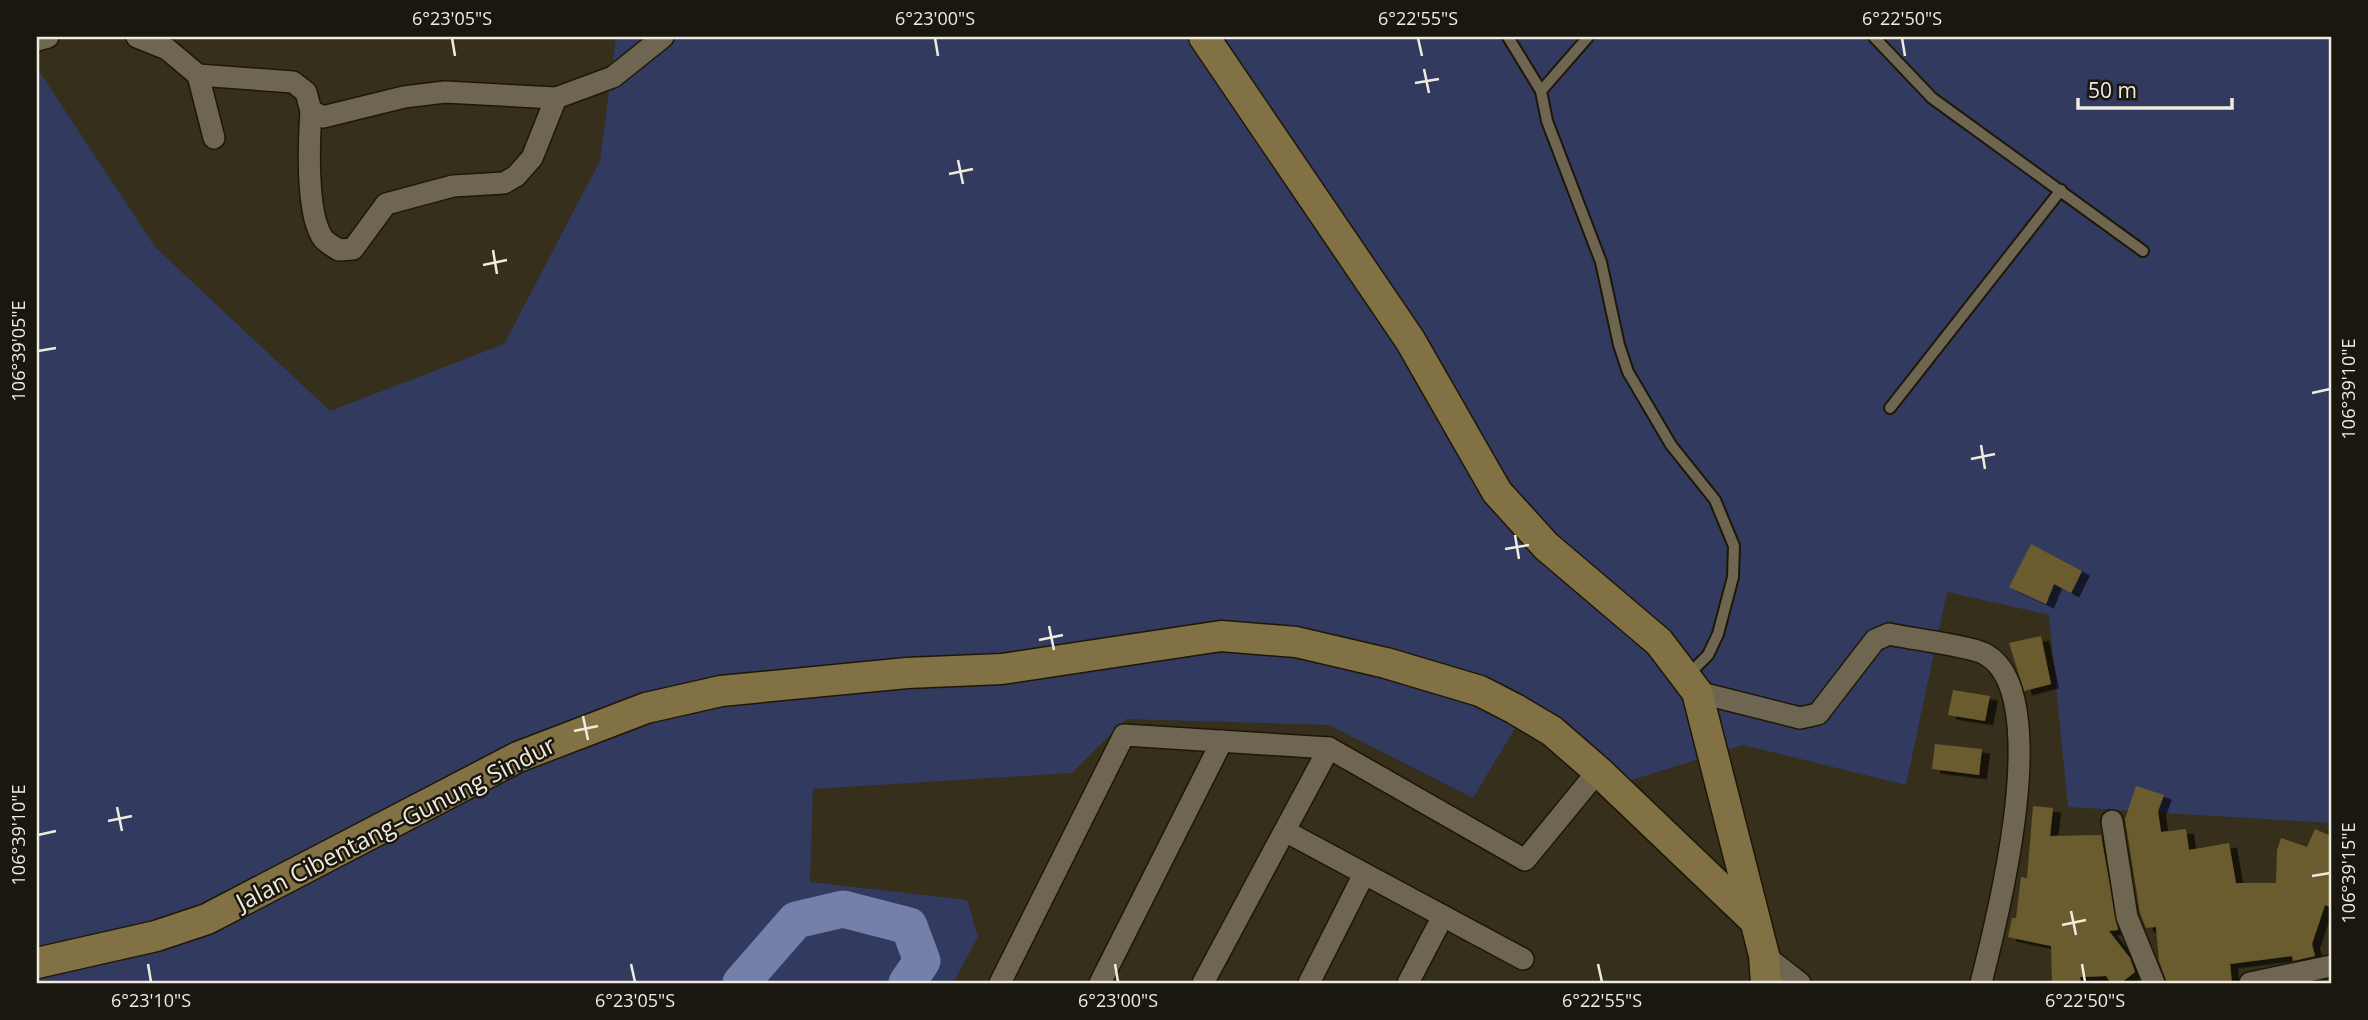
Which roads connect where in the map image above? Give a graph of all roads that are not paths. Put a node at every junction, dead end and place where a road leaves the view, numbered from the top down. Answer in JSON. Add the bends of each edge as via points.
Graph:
{"nodes":[{"id":1,"x":48,"y":37,"type":"edge"},
{"id":2,"x":137,"y":37,"type":"edge"},
{"id":3,"x":663,"y":37,"type":"edge"},
{"id":4,"x":1205,"y":37,"type":"edge"},
{"id":5,"x":1508,"y":37,"type":"edge"},
{"id":6,"x":1588,"y":37,"type":"edge"},
{"id":7,"x":1874,"y":37,"type":"edge"},
{"id":8,"x":37,"y":40,"type":"edge"},
{"id":9,"x":198,"y":75,"type":"junction"},
{"id":10,"x":1541,"y":91,"type":"junction"},
{"id":11,"x":556,"y":98,"type":"junction"},
{"id":12,"x":311,"y":111,"type":"junction"},
{"id":13,"x":214,"y":138,"type":"dead end"},
{"id":14,"x":2061,"y":190,"type":"junction"},
{"id":15,"x":2143,"y":251,"type":"dead end"},
{"id":16,"x":1891,"y":408,"type":"dead end"},
{"id":17,"x":1691,"y":685,"type":"junction"},
{"id":18,"x":1222,"y":741,"type":"junction"},
{"id":19,"x":1329,"y":748,"type":"junction"},
{"id":20,"x":1598,"y":771,"type":"junction"},
{"id":21,"x":2112,"y":821,"type":"dead end"},
{"id":22,"x":1285,"y":831,"type":"junction"},
{"id":23,"x":1364,"y":874,"type":"junction"},
{"id":24,"x":1443,"y":916,"type":"junction"},
{"id":25,"x":1754,"y":920,"type":"junction"},
{"id":26,"x":1523,"y":959,"type":"dead end"},
{"id":27,"x":37,"y":963,"type":"edge"},
{"id":28,"x":2331,"y":967,"type":"edge"},
{"id":29,"x":1765,"y":969,"type":"edge"},
{"id":30,"x":1000,"y":983,"type":"edge"},
{"id":31,"x":1100,"y":983,"type":"edge"},
{"id":32,"x":1203,"y":983,"type":"edge"},
{"id":33,"x":1309,"y":983,"type":"edge"},
{"id":34,"x":1408,"y":983,"type":"edge"},
{"id":35,"x":1800,"y":983,"type":"edge"},
{"id":36,"x":1981,"y":983,"type":"edge"},
{"id":37,"x":2154,"y":983,"type":"edge"},
{"id":38,"x":2250,"y":983,"type":"edge"}],
"edges":[{"from":1,"to":8,"type":"street"},
{"from":2,"to":9,"type":"street","via":[[167,49]]},
{"from":3,"to":11,"type":"street","via":[[613,77]]},
{"from":4,"to":17,"type":"street","via":[[1410,340],[1497,492],[1546,546],[1659,642]]},
{"from":5,"to":10,"type":"lane"},
{"from":6,"to":10,"type":"lane"},
{"from":7,"to":14,"type":"lane","via":[[1932,98]]},
{"from":9,"to":12,"type":"street","via":[[293,82],[306,92]]},
{"from":9,"to":13,"type":"street"},
{"from":10,"to":17,"type":"lane","via":[[1547,121],[1601,262],[1629,372],[1671,445],[1715,500],[1734,546],[1733,577],[1718,634]]},
{"from":11,"to":12,"type":"street","via":[[445,92],[323,117]]},
{"from":11,"to":12,"type":"street","via":[[532,158],[516,176],[504,183],[453,186],[386,204],[353,249],[339,250],[322,237],[314,210]]},
{"from":14,"to":15,"type":"lane"},
{"from":14,"to":16,"type":"lane"},
{"from":17,"to":25,"type":"street"},
{"from":17,"to":36,"type":"street","via":[[1800,718],[1818,714],[1875,640],[1889,634],[1983,653],[2006,672],[2018,714],[2020,783],[1998,915]]},
{"from":18,"to":19,"type":"street"},
{"from":18,"to":30,"type":"street","via":[[1124,735]]},
{"from":18,"to":31,"type":"street"},
{"from":19,"to":20,"type":"street","via":[[1525,860]]},
{"from":19,"to":22,"type":"street"},
{"from":20,"to":25,"type":"street","name":"Jalan Cibentang–Gunung Sindur"},
{"from":20,"to":27,"type":"street","name":"Jalan Cibentang–Gunung Sindur","via":[[1552,731],[1480,691],[1296,642],[1221,636],[1002,669],[721,691],[646,708],[518,757],[207,919],[156,936]]},
{"from":21,"to":37,"type":"street","via":[[2127,917]]},
{"from":22,"to":23,"type":"street"},
{"from":22,"to":32,"type":"street"},
{"from":23,"to":24,"type":"street"},
{"from":23,"to":33,"type":"street"},
{"from":24,"to":26,"type":"street"},
{"from":24,"to":34,"type":"street"},
{"from":25,"to":29,"type":"street"},
{"from":28,"to":38,"type":"street"},
{"from":29,"to":35,"type":"street"}]}
